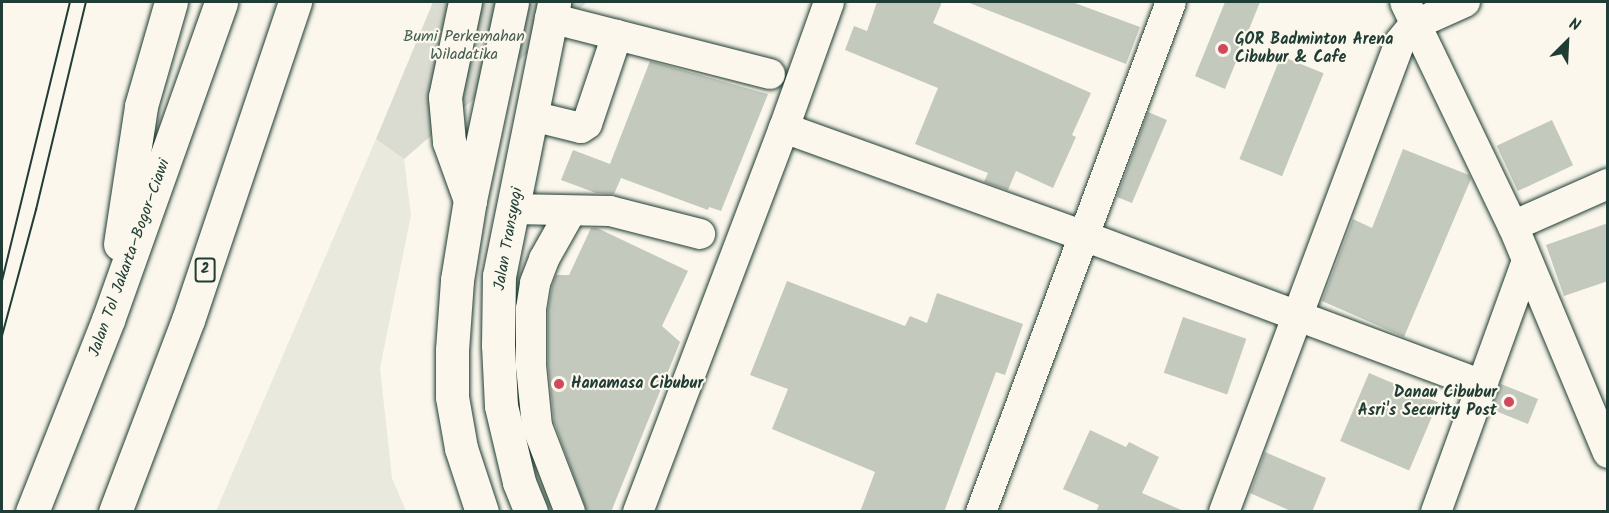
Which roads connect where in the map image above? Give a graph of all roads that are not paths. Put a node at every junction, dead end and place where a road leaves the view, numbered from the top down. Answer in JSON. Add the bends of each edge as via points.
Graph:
{"nodes":[{"id":1,"x":171,"y":2,"type":"edge"},
{"id":2,"x":221,"y":2,"type":"edge"},
{"id":3,"x":465,"y":2,"type":"edge"},
{"id":4,"x":512,"y":2,"type":"edge"},
{"id":5,"x":829,"y":2,"type":"edge"},
{"id":6,"x":1465,"y":2,"type":"edge"},
{"id":7,"x":1163,"y":4,"type":"edge"},
{"id":8,"x":294,"y":10,"type":"edge"},
{"id":9,"x":552,"y":10,"type":"edge"},
{"id":10,"x":1410,"y":13,"type":"edge"},
{"id":11,"x":617,"y":35,"type":"junction"},
{"id":12,"x":770,"y":74,"type":"dead end"},
{"id":13,"x":532,"y":116,"type":"junction"},
{"id":14,"x":784,"y":128,"type":"junction"},
{"id":15,"x":1608,"y":184,"type":"edge"},
{"id":16,"x":470,"y":200,"type":"junction"},
{"id":17,"x":513,"y":209,"type":"junction"},
{"id":18,"x":571,"y":211,"type":"junction"},
{"id":19,"x":1513,"y":226,"type":"junction"},
{"id":20,"x":700,"y":234,"type":"dead end"},
{"id":21,"x":1084,"y":236,"type":"junction"},
{"id":22,"x":1527,"y":261,"type":"junction"},
{"id":23,"x":1298,"y":316,"type":"junction"},
{"id":24,"x":108,"y":320,"type":"junction"},
{"id":25,"x":1483,"y":385,"type":"junction"},
{"id":26,"x":1597,"y":398,"type":"edge"},
{"id":27,"x":1608,"y":453,"type":"edge"},
{"id":28,"x":32,"y":512,"type":"edge"},
{"id":29,"x":115,"y":512,"type":"edge"},
{"id":30,"x":482,"y":512,"type":"edge"},
{"id":31,"x":531,"y":512,"type":"edge"},
{"id":32,"x":570,"y":512,"type":"edge"},
{"id":33,"x":638,"y":512,"type":"edge"},
{"id":34,"x":981,"y":512,"type":"edge"},
{"id":35,"x":1224,"y":512,"type":"edge"},
{"id":36,"x":1436,"y":512,"type":"edge"}],
"edges":[{"from":1,"to":24,"type":"highway","via":[[141,106]]},
{"from":2,"to":24,"type":"highway","name":"Jalan Tol Jakarta–Bogor–Ciawi"},
{"from":3,"to":16,"type":"highway","via":[[445,97],[449,142]]},
{"from":4,"to":16,"type":"highway"},
{"from":5,"to":14,"type":"street"},
{"from":6,"to":10,"type":"street"},
{"from":7,"to":21,"type":"street"},
{"from":8,"to":29,"type":"highway","number":"2","via":[[188,320]]},
{"from":9,"to":11,"type":"street"},
{"from":9,"to":13,"type":"highway","name":"Jalan Transyogi"},
{"from":10,"to":19,"type":"street"},
{"from":10,"to":23,"type":"street"},
{"from":11,"to":12,"type":"street"},
{"from":11,"to":13,"type":"street","via":[[587,124],[580,128]]},
{"from":13,"to":17,"type":"highway","name":"Jalan Transyogi"},
{"from":14,"to":21,"type":"street"},
{"from":14,"to":33,"type":"street"},
{"from":15,"to":19,"type":"street"},
{"from":16,"to":30,"type":"highway","via":[[457,280],[452,397],[461,448]]},
{"from":17,"to":18,"type":"street"},
{"from":17,"to":31,"type":"highway","name":"Jalan Transyogi","via":[[499,276],[501,406],[519,482]]},
{"from":18,"to":20,"type":"street","via":[[610,211]]},
{"from":18,"to":32,"type":"street","via":[[544,258],[531,309],[537,426]]},
{"from":19,"to":22,"type":"street"},
{"from":21,"to":23,"type":"street"},
{"from":21,"to":34,"type":"street"},
{"from":22,"to":25,"type":"street"},
{"from":22,"to":26,"type":"street"},
{"from":23,"to":25,"type":"street"},
{"from":23,"to":35,"type":"street"},
{"from":24,"to":28,"type":"highway","name":"Jalan Tol Jakarta–Bogor–Ciawi"},
{"from":25,"to":36,"type":"street"},
{"from":26,"to":27,"type":"street"}]}
